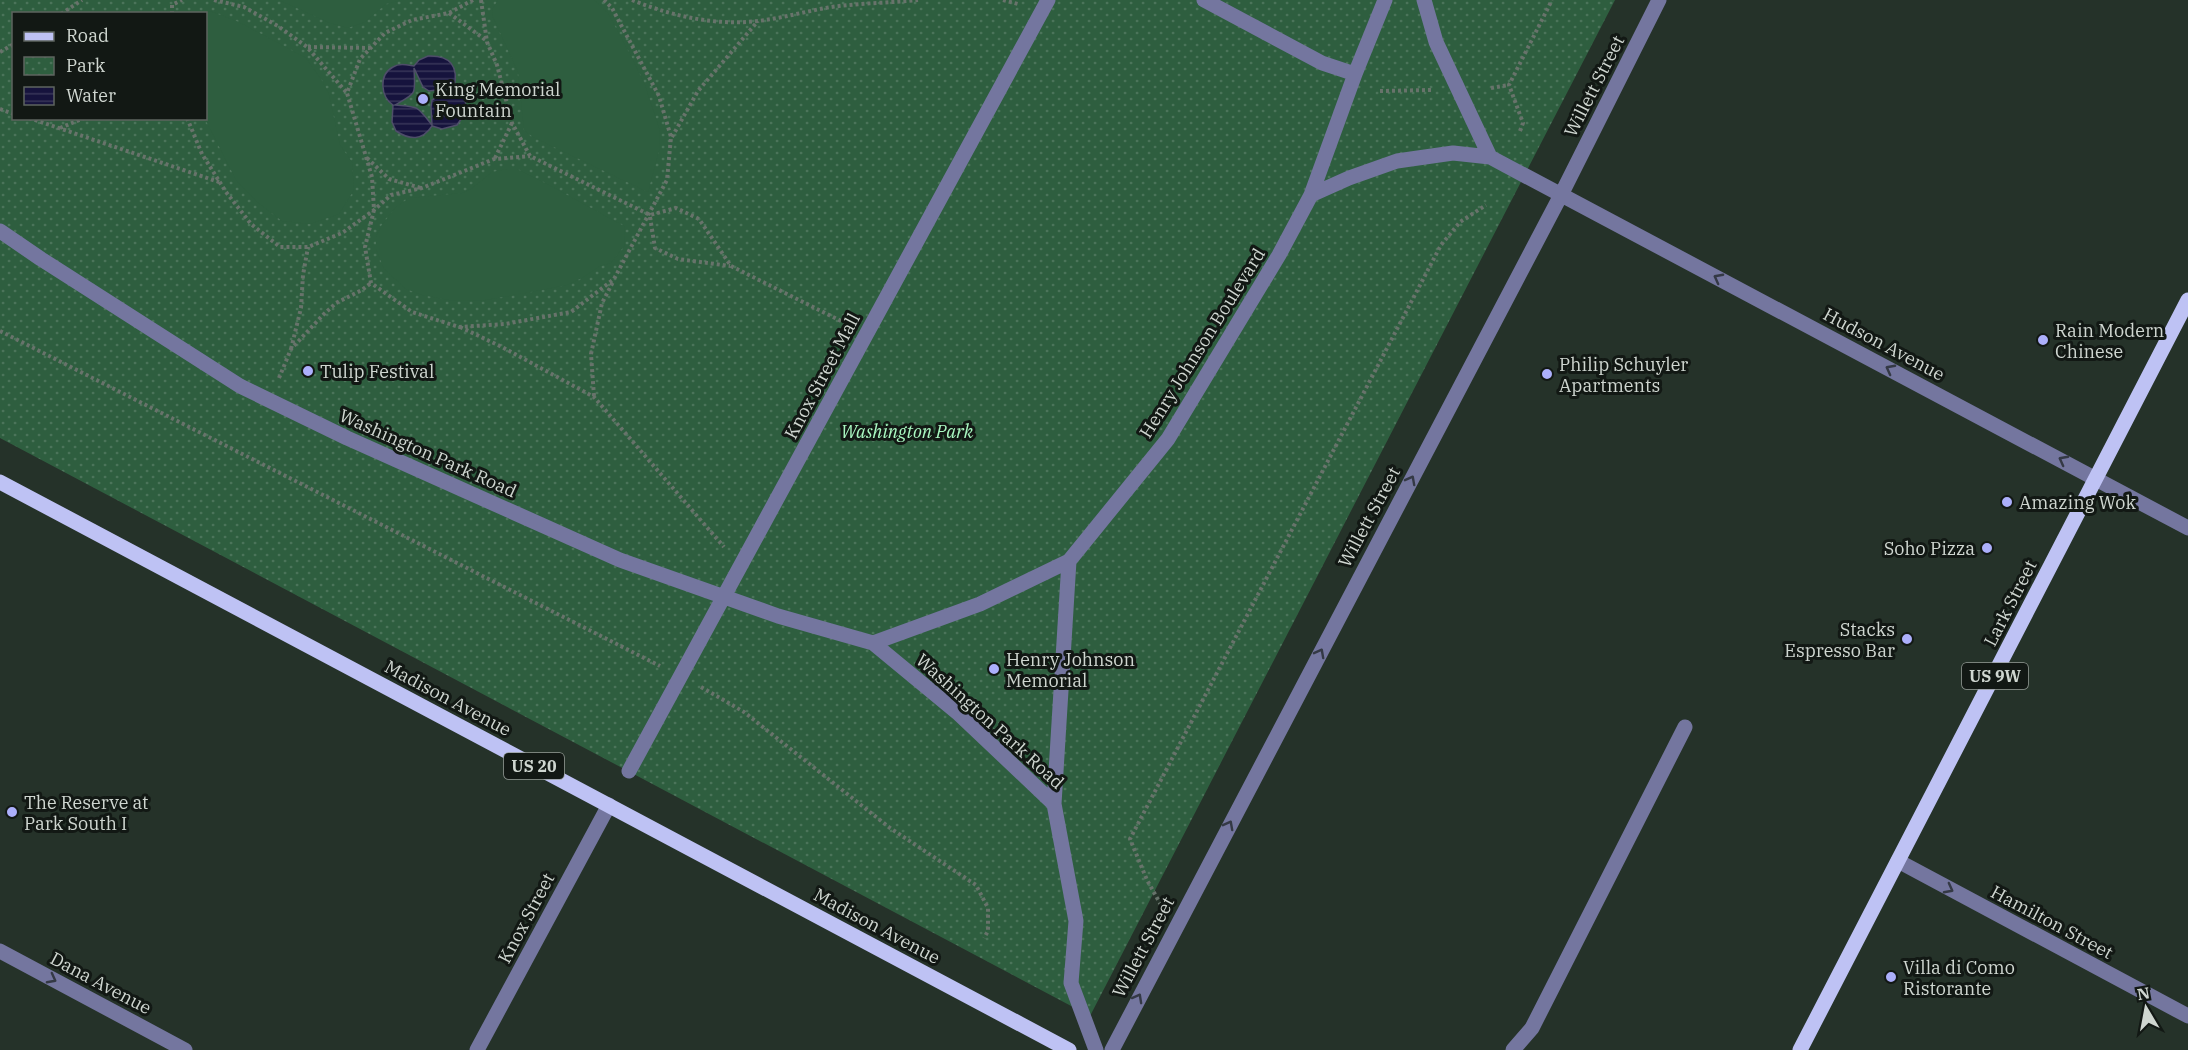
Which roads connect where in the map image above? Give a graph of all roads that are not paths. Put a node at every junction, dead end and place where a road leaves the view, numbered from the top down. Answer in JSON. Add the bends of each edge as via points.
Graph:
{"nodes":[{"id":1,"x":1048,"y":0,"type":"edge"},
{"id":2,"x":1204,"y":0,"type":"edge"},
{"id":3,"x":1385,"y":0,"type":"edge"},
{"id":4,"x":1424,"y":0,"type":"edge"},
{"id":5,"x":1659,"y":0,"type":"edge"},
{"id":6,"x":1355,"y":74,"type":"junction"},
{"id":7,"x":1490,"y":157,"type":"junction"},
{"id":8,"x":1311,"y":195,"type":"junction"},
{"id":9,"x":1561,"y":195,"type":"junction"},
{"id":10,"x":0,"y":231,"type":"edge"},
{"id":11,"x":2188,"y":300,"type":"edge"},
{"id":12,"x":2096,"y":478,"type":"junction"},
{"id":13,"x":0,"y":482,"type":"edge"},
{"id":14,"x":2188,"y":528,"type":"edge"},
{"id":15,"x":1069,"y":561,"type":"junction"},
{"id":16,"x":725,"y":596,"type":"junction"},
{"id":17,"x":873,"y":643,"type":"junction"},
{"id":18,"x":1685,"y":727,"type":"dead end"},
{"id":19,"x":629,"y":771,"type":"dead end"},
{"id":20,"x":1054,"y":804,"type":"junction"},
{"id":21,"x":609,"y":805,"type":"junction"},
{"id":22,"x":1898,"y":861,"type":"junction"},
{"id":23,"x":0,"y":951,"type":"edge"},
{"id":24,"x":2188,"y":1016,"type":"edge"},
{"id":25,"x":185,"y":1050,"type":"edge"},
{"id":26,"x":477,"y":1050,"type":"edge"},
{"id":27,"x":1069,"y":1050,"type":"edge"},
{"id":28,"x":1096,"y":1050,"type":"edge"},
{"id":29,"x":1112,"y":1050,"type":"edge"},
{"id":30,"x":1513,"y":1050,"type":"edge"},
{"id":31,"x":1800,"y":1050,"type":"edge"}],
"edges":[{"from":1,"to":16,"type":"street","name":"Knox Street Mall"},
{"from":2,"to":6,"type":"street","via":[[1322,63]]},
{"from":3,"to":6,"type":"street","name":"Henry Johnson Boulevard"},
{"from":4,"to":7,"type":"street","via":[[1436,42]]},
{"from":5,"to":9,"type":"street","name":"Willett Street"},
{"from":6,"to":8,"type":"street","name":"Henry Johnson Boulevard"},
{"from":7,"to":8,"type":"street","via":[[1453,153],[1397,161]]},
{"from":7,"to":9,"type":"street"},
{"from":8,"to":15,"type":"street","name":"Henry Johnson Boulevard","via":[[1168,439]]},
{"from":12,"to":9,"type":"street","name":"Hudson Avenue","one_way":true},
{"from":29,"to":9,"type":"street","name":"Willett Street","one_way":true},
{"from":10,"to":16,"type":"street","name":"Washington Park Road","via":[[230,380],[270,401],[620,561]]},
{"from":11,"to":12,"type":"main road","name":"Lark Street","number":"US 9W"},
{"from":12,"to":14,"type":"street","name":"Hudson Avenue"},
{"from":12,"to":22,"type":"main road","name":"Lark Street","number":"US 9W"},
{"from":13,"to":21,"type":"main road","name":"Madison Avenue","number":"US 20"},
{"from":15,"to":17,"type":"street","name":"Washington Park Road","via":[[980,604]]},
{"from":15,"to":20,"type":"street"},
{"from":16,"to":17,"type":"street","name":"Washington Park Road","via":[[778,616]]},
{"from":16,"to":19,"type":"street","name":"Knox Street Mall"},
{"from":17,"to":20,"type":"street","name":"Washington Park Road","via":[[959,714]]},
{"from":18,"to":30,"type":"street","via":[[1532,1028]]},
{"from":20,"to":28,"type":"street","name":"Washington Park Road","via":[[1076,921],[1071,983]]},
{"from":21,"to":26,"type":"street","name":"Knox Street"},
{"from":21,"to":27,"type":"main road","name":"Madison Avenue","number":"US 20"},
{"from":22,"to":24,"type":"street","name":"Hamilton Street","one_way":true},
{"from":22,"to":31,"type":"main road","name":"Lark Street","number":"US 9W"},
{"from":23,"to":25,"type":"street","name":"Dana Avenue","one_way":true}]}
